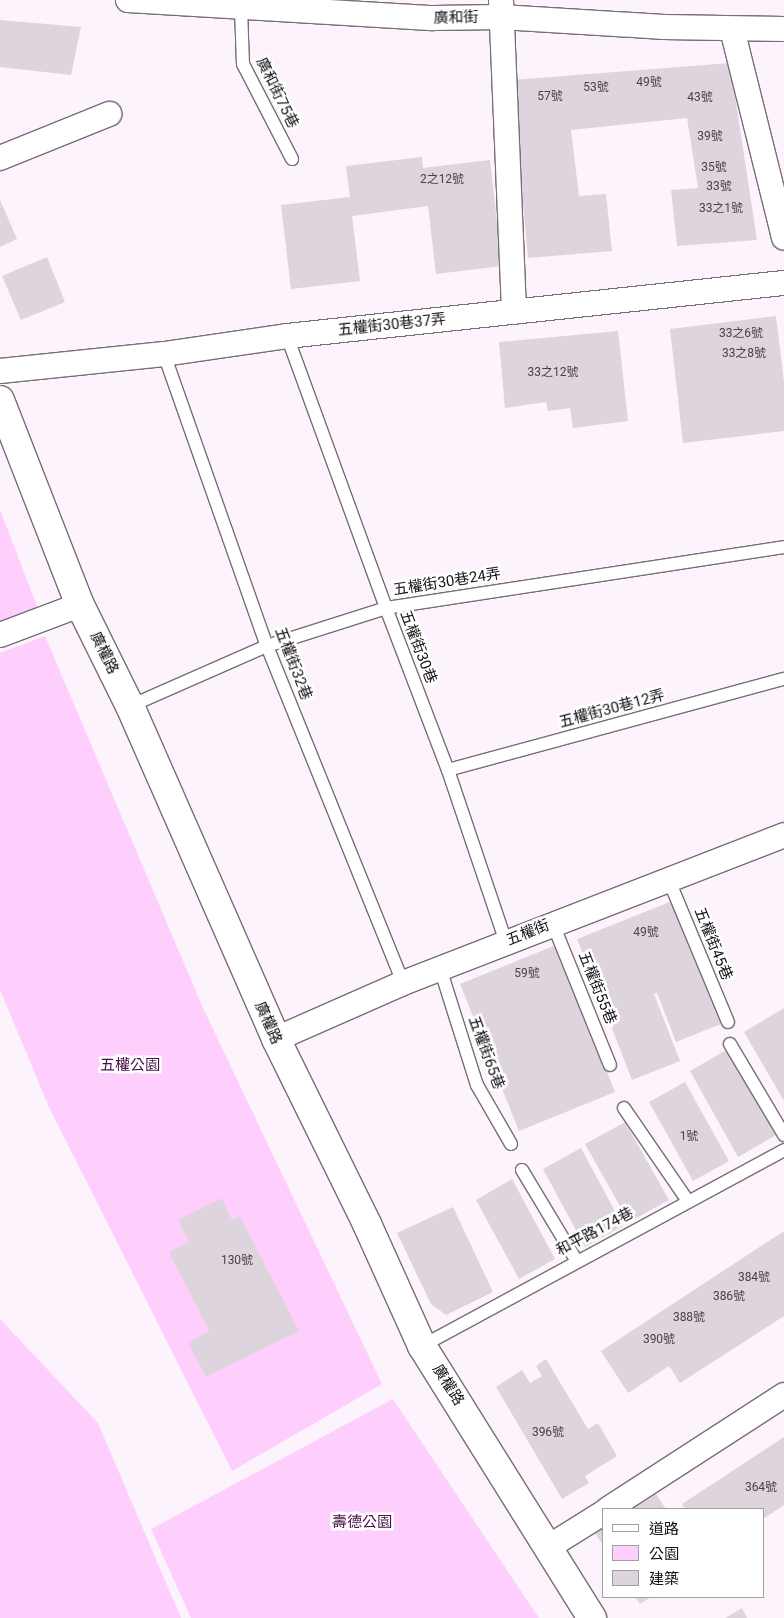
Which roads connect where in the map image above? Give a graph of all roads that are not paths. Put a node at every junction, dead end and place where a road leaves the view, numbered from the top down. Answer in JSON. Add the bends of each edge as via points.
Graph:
{"nodes":[{"id":1,"x":128,"y":0,"type":"edge"},
{"id":2,"x":241,"y":8,"type":"junction"},
{"id":3,"x":501,"y":8,"type":"edge"},
{"id":4,"x":732,"y":29,"type":"junction"},
{"id":5,"x":784,"y":29,"type":"edge"},
{"id":6,"x":109,"y":114,"type":"dead end"},
{"id":7,"x":0,"y":158,"type":"edge"},
{"id":8,"x":292,"y":160,"type":"dead end"},
{"id":9,"x":784,"y":238,"type":"edge"},
{"id":10,"x":784,"y":283,"type":"edge"},
{"id":11,"x":514,"y":312,"type":"junction"},
{"id":12,"x":287,"y":336,"type":"junction"},
{"id":13,"x":164,"y":354,"type":"junction"},
{"id":14,"x":0,"y":371,"type":"edge"},
{"id":15,"x":0,"y":400,"type":"edge"},
{"id":16,"x":784,"y":547,"type":"edge"},
{"id":17,"x":80,"y":606,"type":"junction"},
{"id":18,"x":386,"y":608,"type":"junction"},
{"id":19,"x":0,"y":635,"type":"edge"},
{"id":20,"x":267,"y":646,"type":"junction"},
{"id":21,"x":784,"y":679,"type":"edge"},
{"id":22,"x":130,"y":706,"type":"junction"},
{"id":23,"x":448,"y":770,"type":"junction"},
{"id":24,"x":784,"y":835,"type":"edge"},
{"id":25,"x":668,"y":878,"type":"junction"},
{"id":26,"x":553,"y":924,"type":"junction"},
{"id":27,"x":506,"y":942,"type":"junction"},
{"id":28,"x":440,"y":968,"type":"junction"},
{"id":29,"x":403,"y":983,"type":"junction"},
{"id":30,"x":728,"y":1022,"type":"dead end"},
{"id":31,"x":276,"y":1039,"type":"junction"},
{"id":32,"x":730,"y":1044,"type":"dead end"},
{"id":33,"x":610,"y":1066,"type":"dead end"},
{"id":34,"x":624,"y":1108,"type":"dead end"},
{"id":35,"x":784,"y":1135,"type":"edge"},
{"id":36,"x":511,"y":1144,"type":"dead end"},
{"id":37,"x":784,"y":1150,"type":"edge"},
{"id":38,"x":522,"y":1170,"type":"dead end"},
{"id":39,"x":688,"y":1201,"type":"junction"},
{"id":40,"x":576,"y":1260,"type":"junction"},
{"id":41,"x":422,"y":1346,"type":"junction"},
{"id":42,"x":784,"y":1395,"type":"edge"},
{"id":43,"x":610,"y":1508,"type":"edge"},
{"id":44,"x":602,"y":1514,"type":"edge"},
{"id":45,"x":547,"y":1548,"type":"junction"},
{"id":46,"x":592,"y":1618,"type":"edge"}],
"edges":[{"from":1,"to":2,"type":"street","name":"廣和街"},
{"from":2,"to":3,"type":"street","name":"廣和街","via":[[433,18]]},
{"from":2,"to":8,"type":"lane","name":"廣和街75巷","via":[[243,64]]},
{"from":3,"to":4,"type":"street","name":"廣和街"},
{"from":3,"to":11,"type":"street"},
{"from":4,"to":5,"type":"street","name":"廣和街"},
{"from":4,"to":9,"type":"street"},
{"from":6,"to":7,"type":"street"},
{"from":10,"to":11,"type":"street","name":"五權街30巷37弄"},
{"from":11,"to":12,"type":"street","name":"五權街30巷37弄"},
{"from":12,"to":13,"type":"street","name":"五權街30巷37弄"},
{"from":12,"to":18,"type":"lane","name":"五權街30巷"},
{"from":13,"to":14,"type":"street","name":"五權街30巷37弄"},
{"from":13,"to":20,"type":"lane","name":"五權街32巷"},
{"from":15,"to":17,"type":"street","name":"廣權路"},
{"from":16,"to":18,"type":"lane","name":"五權街30巷24弄"},
{"from":17,"to":19,"type":"street"},
{"from":17,"to":22,"type":"street","name":"廣權路"},
{"from":18,"to":20,"type":"lane","name":"五權街30巷24弄"},
{"from":18,"to":23,"type":"lane","name":"五權街30巷"},
{"from":20,"to":22,"type":"lane","name":"五權街30巷24弄"},
{"from":20,"to":29,"type":"lane","name":"五權街32巷"},
{"from":21,"to":23,"type":"lane","name":"五權街30巷12弄"},
{"from":22,"to":31,"type":"street","name":"廣權路"},
{"from":23,"to":27,"type":"lane","name":"五權街30巷"},
{"from":24,"to":25,"type":"street","name":"五權街"},
{"from":25,"to":26,"type":"street","name":"五權街"},
{"from":25,"to":30,"type":"lane","name":"五權街45巷"},
{"from":26,"to":27,"type":"street","name":"五權街"},
{"from":26,"to":33,"type":"lane","name":"五權街55巷"},
{"from":27,"to":28,"type":"street","name":"五權街"},
{"from":28,"to":29,"type":"street","name":"五權街"},
{"from":28,"to":36,"type":"lane","name":"五權街65巷","via":[[477,1086]]},
{"from":29,"to":31,"type":"street","name":"五權街"},
{"from":31,"to":41,"type":"street","name":"廣權路","via":[[367,1224]]},
{"from":32,"to":35,"type":"lane"},
{"from":34,"to":39,"type":"lane"},
{"from":37,"to":39,"type":"lane","name":"和平路174巷"},
{"from":38,"to":40,"type":"lane"},
{"from":39,"to":40,"type":"lane","name":"和平路174巷"},
{"from":40,"to":41,"type":"lane","name":"和平路174巷"},
{"from":41,"to":45,"type":"street","name":"廣權路"},
{"from":42,"to":43,"type":"street"},
{"from":44,"to":45,"type":"street"},
{"from":45,"to":46,"type":"street","name":"廣權路"}]}
